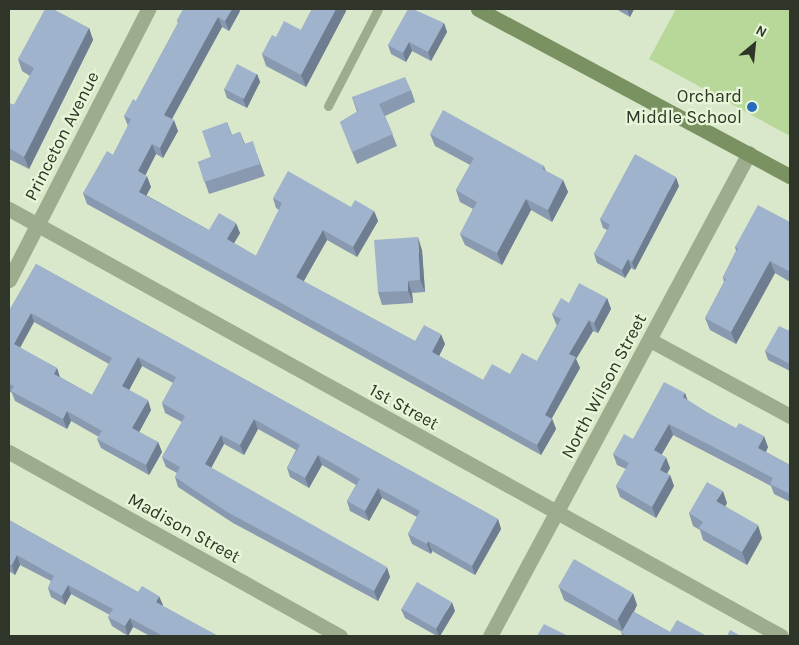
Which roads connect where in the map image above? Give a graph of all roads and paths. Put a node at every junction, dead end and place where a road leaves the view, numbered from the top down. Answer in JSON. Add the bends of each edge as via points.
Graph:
{"nodes":[{"id":1,"x":148,"y":9,"type":"edge"},
{"id":2,"x":378,"y":9,"type":"edge"},
{"id":3,"x":478,"y":9,"type":"edge"},
{"id":4,"x":328,"y":106,"type":"dead end"},
{"id":5,"x":749,"y":153,"type":"junction"},
{"id":6,"x":790,"y":176,"type":"edge"},
{"id":7,"x":9,"y":209,"type":"edge"},
{"id":8,"x":38,"y":225,"type":"junction"},
{"id":9,"x":9,"y":280,"type":"edge"},
{"id":10,"x":650,"y":340,"type":"junction"},
{"id":11,"x":790,"y":416,"type":"edge"},
{"id":12,"x":9,"y":452,"type":"edge"},
{"id":13,"x":556,"y":513,"type":"junction"},
{"id":14,"x":340,"y":636,"type":"edge"},
{"id":15,"x":490,"y":636,"type":"edge"},
{"id":16,"x":781,"y":636,"type":"edge"}],
"edges":[{"from":1,"to":8,"type":"street","name":"Princeton Avenue"},
{"from":2,"to":4,"type":"lane"},
{"from":3,"to":5,"type":"street"},
{"from":5,"to":6,"type":"street"},
{"from":5,"to":10,"type":"street","name":"North Wilson Street"},
{"from":7,"to":8,"type":"street","name":"1st Street"},
{"from":8,"to":9,"type":"street","name":"Princeton Avenue"},
{"from":8,"to":13,"type":"street","name":"1st Street"},
{"from":10,"to":11,"type":"street"},
{"from":10,"to":13,"type":"street","name":"North Wilson Street"},
{"from":12,"to":14,"type":"street","name":"Madison Street"},
{"from":13,"to":15,"type":"street","name":"North Wilson Street"},
{"from":13,"to":16,"type":"street","name":"1st Street"}]}
